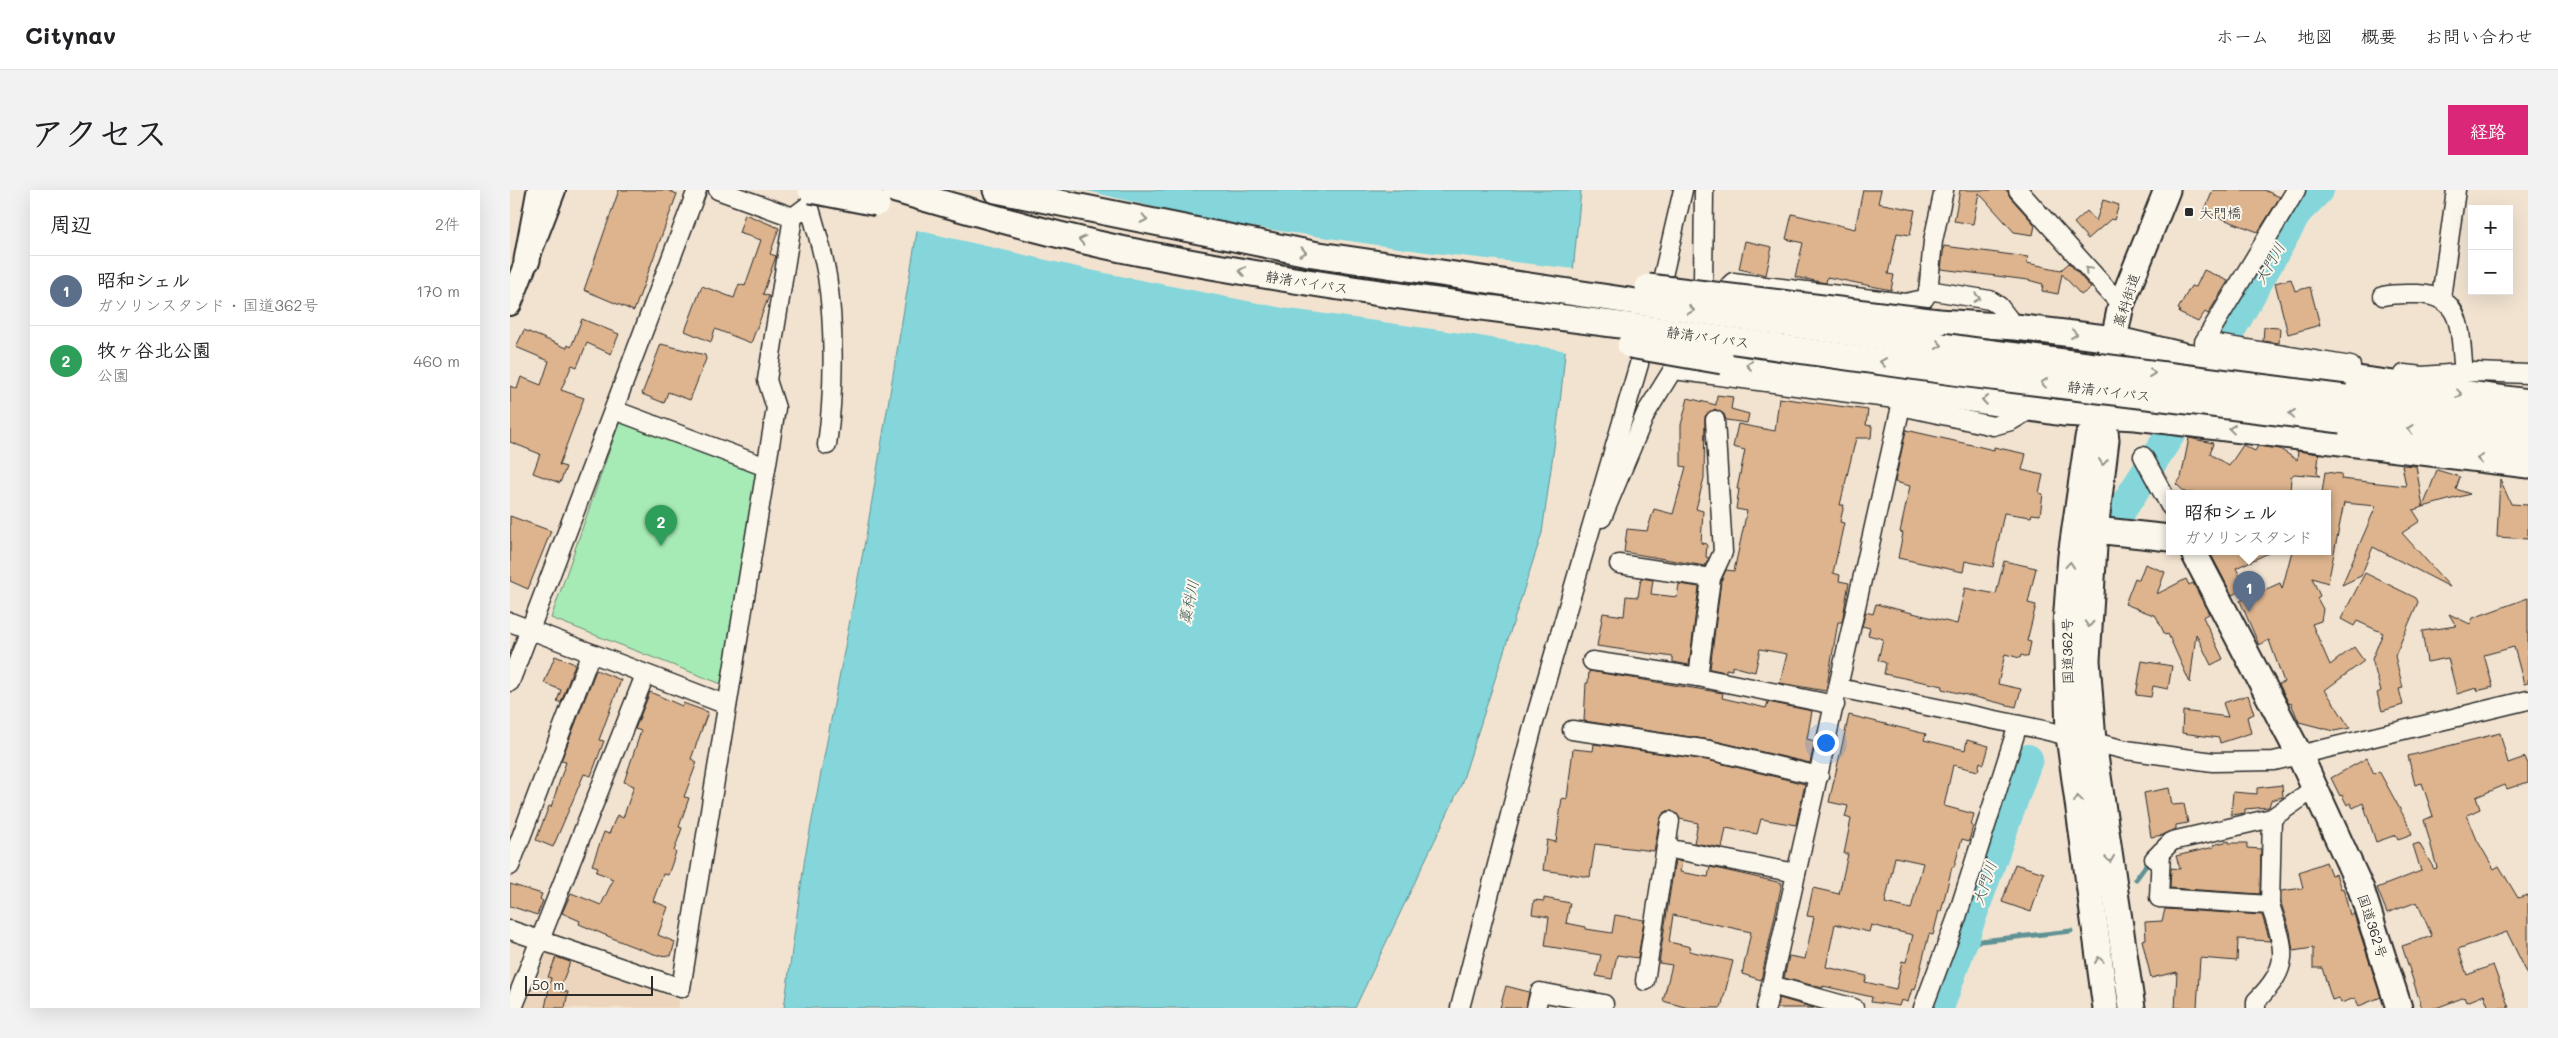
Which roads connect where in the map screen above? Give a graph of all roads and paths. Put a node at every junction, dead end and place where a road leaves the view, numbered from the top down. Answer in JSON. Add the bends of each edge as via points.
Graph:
{"nodes":[{"id":1,"x":540,"y":190,"type":"edge"},
{"id":2,"x":554,"y":190,"type":"edge"},
{"id":3,"x":697,"y":190,"type":"edge"},
{"id":4,"x":718,"y":190,"type":"edge"},
{"id":5,"x":811,"y":190,"type":"edge"},
{"id":6,"x":896,"y":190,"type":"edge"},
{"id":7,"x":996,"y":190,"type":"edge"},
{"id":8,"x":1023,"y":190,"type":"edge"},
{"id":9,"x":1683,"y":190,"type":"edge"},
{"id":10,"x":1704,"y":190,"type":"edge"},
{"id":11,"x":1944,"y":190,"type":"edge"},
{"id":12,"x":2018,"y":190,"type":"edge"},
{"id":13,"x":2167,"y":190,"type":"edge"},
{"id":14,"x":2296,"y":190,"type":"edge"},
{"id":15,"x":2456,"y":190,"type":"edge"},
{"id":16,"x":1062,"y":202,"type":"junction"},
{"id":17,"x":793,"y":217,"type":"junction"},
{"id":18,"x":1046,"y":232,"type":"junction"},
{"id":19,"x":526,"y":260,"type":"junction"},
{"id":20,"x":1423,"y":269,"type":"junction"},
{"id":21,"x":1703,"y":284,"type":"dead end"},
{"id":22,"x":1928,"y":290,"type":"junction"},
{"id":23,"x":1659,"y":293,"type":"dead end"},
{"id":24,"x":2383,"y":296,"type":"dead end"},
{"id":25,"x":2441,"y":298,"type":"junction"},
{"id":26,"x":1411,"y":299,"type":"junction"},
{"id":27,"x":510,"y":304,"type":"edge"},
{"id":28,"x":2121,"y":306,"type":"junction"},
{"id":29,"x":2015,"y":327,"type":"junction"},
{"id":30,"x":2114,"y":339,"type":"junction"},
{"id":31,"x":1639,"y":364,"type":"dead end"},
{"id":32,"x":2464,"y":372,"type":"junction"},
{"id":33,"x":2528,"y":374,"type":"edge"},
{"id":34,"x":1711,"y":377,"type":"junction"},
{"id":35,"x":2528,"y":402,"type":"edge"},
{"id":36,"x":1901,"y":406,"type":"junction"},
{"id":37,"x":2033,"y":408,"type":"junction"},
{"id":38,"x":2343,"y":409,"type":"junction"},
{"id":39,"x":614,"y":410,"type":"junction"},
{"id":40,"x":2103,"y":414,"type":"junction"},
{"id":41,"x":1715,"y":420,"type":"dead end"},
{"id":42,"x":2528,"y":422,"type":"edge"},
{"id":43,"x":2528,"y":444,"type":"edge"},
{"id":44,"x":827,"y":445,"type":"dead end"},
{"id":45,"x":2143,"y":456,"type":"dead end"},
{"id":46,"x":2528,"y":465,"type":"edge"},
{"id":47,"x":766,"y":467,"type":"junction"},
{"id":48,"x":2166,"y":498,"type":"edge"},
{"id":49,"x":2095,"y":530,"type":"junction"},
{"id":50,"x":2166,"y":538,"type":"edge"},
{"id":51,"x":2195,"y":555,"type":"edge"},
{"id":52,"x":1580,"y":560,"type":"junction"},
{"id":53,"x":1620,"y":564,"type":"dead end"},
{"id":54,"x":1711,"y":578,"type":"junction"},
{"id":55,"x":510,"y":622,"type":"edge"},
{"id":56,"x":531,"y":630,"type":"junction"},
{"id":57,"x":591,"y":653,"type":"junction"},
{"id":58,"x":1592,"y":661,"type":"dead end"},
{"id":59,"x":645,"y":675,"type":"junction"},
{"id":60,"x":1698,"y":677,"type":"junction"},
{"id":61,"x":510,"y":682,"type":"edge"},
{"id":62,"x":1837,"y":696,"type":"junction"},
{"id":63,"x":2528,"y":700,"type":"edge"},
{"id":64,"x":727,"y":705,"type":"junction"},
{"id":65,"x":2018,"y":725,"type":"junction"},
{"id":66,"x":1572,"y":730,"type":"dead end"},
{"id":67,"x":2069,"y":736,"type":"junction"},
{"id":68,"x":2093,"y":742,"type":"junction"},
{"id":69,"x":2300,"y":756,"type":"junction"},
{"id":70,"x":1819,"y":776,"type":"junction"},
{"id":71,"x":2315,"y":788,"type":"junction"},
{"id":72,"x":2272,"y":818,"type":"junction"},
{"id":73,"x":1670,"y":821,"type":"dead end"},
{"id":74,"x":1666,"y":848,"type":"junction"},
{"id":75,"x":510,"y":866,"type":"edge"},
{"id":76,"x":1796,"y":874,"type":"junction"},
{"id":77,"x":2270,"y":905,"type":"junction"},
{"id":78,"x":510,"y":930,"type":"edge"},
{"id":79,"x":541,"y":940,"type":"junction"},
{"id":80,"x":1645,"y":981,"type":"dead end"},
{"id":81,"x":1771,"y":985,"type":"junction"},
{"id":82,"x":512,"y":1008,"type":"edge"},
{"id":83,"x":1460,"y":1008,"type":"edge"},
{"id":84,"x":1536,"y":1008,"type":"edge"},
{"id":85,"x":1603,"y":1008,"type":"edge"},
{"id":86,"x":1766,"y":1008,"type":"edge"},
{"id":87,"x":1854,"y":1008,"type":"edge"},
{"id":88,"x":1923,"y":1008,"type":"edge"},
{"id":89,"x":2106,"y":1008,"type":"edge"},
{"id":90,"x":2132,"y":1008,"type":"edge"},
{"id":91,"x":2256,"y":1008,"type":"edge"},
{"id":92,"x":2399,"y":1008,"type":"edge"}],
"edges":[{"from":1,"to":19,"type":"highway"},
{"from":2,"to":19,"type":"main road"},
{"from":3,"to":39,"type":"street"},
{"from":4,"to":17,"type":"street"},
{"from":5,"to":18,"type":"highway","bridge":true},
{"from":6,"to":18,"type":"highway","name":"静清バイパス"},
{"from":7,"to":16,"type":"highway","name":"静清バイパス"},
{"from":8,"to":16,"type":"highway"},
{"from":9,"to":23,"type":"street"},
{"from":10,"to":21,"type":"street"},
{"from":11,"to":22,"type":"street","via":[[1933,241]]},
{"from":28,"to":12,"type":"street","one_way":true},
{"from":13,"to":28,"type":"highway","name":"藁科街道"},
{"from":14,"to":32,"type":"street","via":[[2204,342],[2422,376]]},
{"from":15,"to":25,"type":"street"},
{"from":16,"to":20,"type":"highway","name":"静清バイパス","one_way":true,"via":[[1313,254]]},
{"from":17,"to":44,"type":"street","via":[[809,205],[827,276],[831,355]]},
{"from":17,"to":47,"type":"street","via":[[767,380],[776,408]]},
{"from":26,"to":18,"type":"highway","name":"静清バイパス","one_way":true,"via":[[1140,253]]},
{"from":19,"to":27,"type":"main road"},
{"from":20,"to":29,"type":"highway","bridge":true,"via":[[1678,289],[1938,322]]},
{"from":20,"to":38,"type":"highway","name":"静清バイパス","one_way":true,"bridge":true},
{"from":22,"to":29,"type":"street","one_way":true,"via":[[1990,300],[1999,306]]},
{"from":22,"to":34,"type":"street","via":[[1924,299],[1905,303],[1733,282],[1729,286]]},
{"from":24,"to":25,"type":"street","via":[[2407,294]]},
{"from":25,"to":32,"type":"street","via":[[2455,312]]},
{"from":37,"to":26,"type":"highway","one_way":true,"bridge":true,"via":[[1630,345]]},
{"from":38,"to":26,"type":"highway","name":"静清バイパス","one_way":true,"bridge":true,"via":[[1968,374]]},
{"from":28,"to":30,"type":"highway","name":"藁科街道"},
{"from":29,"to":30,"type":"highway","one_way":true},
{"from":30,"to":35,"type":"highway","one_way":true,"via":[[2185,356]]},
{"from":30,"to":40,"type":"highway","name":"藁科街道"},
{"from":31,"to":52,"type":"street"},
{"from":32,"to":33,"type":"street"},
{"from":34,"to":36,"type":"street","via":[[1895,399]]},
{"from":34,"to":52,"type":"street","via":[[1676,367],[1646,413],[1605,512]]},
{"from":36,"to":37,"type":"street","via":[[1993,426],[2011,421]]},
{"from":36,"to":62,"type":"street"},
{"from":37,"to":40,"type":"highway"},
{"from":38,"to":42,"type":"highway","name":"静清バイパス"},
{"from":43,"to":38,"type":"highway","name":"静清バイパス","one_way":true},
{"from":39,"to":47,"type":"street"},
{"from":39,"to":56,"type":"street"},
{"from":46,"to":40,"type":"highway","one_way":true},
{"from":40,"to":49,"type":"highway","name":"国道362号","one_way":true,"via":[[2106,440]]},
{"from":67,"to":40,"type":"highway","name":"国道362号","one_way":true,"via":[[2066,624],[2071,556],[2088,438]]},
{"from":41,"to":54,"type":"street","via":[[1723,552]]},
{"from":45,"to":48,"type":"street"},
{"from":47,"to":64,"type":"street"},
{"from":49,"to":50,"type":"highway"},
{"from":49,"to":68,"type":"highway","name":"国道362号","one_way":true,"via":[[2087,660]]},
{"from":51,"to":69,"type":"highway","name":"国道362号"},
{"from":52,"to":83,"type":"street"},
{"from":53,"to":54,"type":"street"},
{"from":54,"to":60,"type":"street"},
{"from":55,"to":56,"type":"street"},
{"from":56,"to":57,"type":"street"},
{"from":56,"to":61,"type":"street"},
{"from":57,"to":59,"type":"street"},
{"from":57,"to":75,"type":"street"},
{"from":58,"to":60,"type":"street"},
{"from":59,"to":64,"type":"street"},
{"from":59,"to":79,"type":"street"},
{"from":60,"to":62,"type":"street"},
{"from":62,"to":65,"type":"street"},
{"from":62,"to":70,"type":"street"},
{"from":63,"to":69,"type":"street"},
{"from":64,"to":79,"type":"street","via":[[681,988]]},
{"from":65,"to":67,"type":"street"},
{"from":65,"to":88,"type":"street","via":[[1956,920]]},
{"from":66,"to":70,"type":"street","via":[[1709,750]]},
{"from":67,"to":68,"type":"street"},
{"from":89,"to":67,"type":"highway","name":"国道362号","one_way":true},
{"from":68,"to":69,"type":"street","via":[[2213,762],[2274,761]]},
{"from":68,"to":90,"type":"highway","name":"国道362号","one_way":true},
{"from":69,"to":71,"type":"highway","name":"国道362号"},
{"from":70,"to":76,"type":"street"},
{"from":71,"to":72,"type":"street"},
{"from":71,"to":92,"type":"highway","name":"国道362号","via":[[2361,889]]},
{"from":72,"to":77,"type":"street"},
{"from":72,"to":77,"type":"street","via":[[2172,841],[2157,855],[2159,898]]},
{"from":73,"to":74,"type":"street"},
{"from":74,"to":76,"type":"street"},
{"from":74,"to":80,"type":"street"},
{"from":76,"to":81,"type":"street"},
{"from":77,"to":91,"type":"street","via":[[2280,937],[2282,962],[2274,983],[2256,1001]]},
{"from":78,"to":79,"type":"street"},
{"from":79,"to":82,"type":"street"},
{"from":81,"to":86,"type":"street"},
{"from":81,"to":87,"type":"street"},
{"from":84,"to":85,"type":"street","via":[[1540,992],[1604,1004]]}]}
